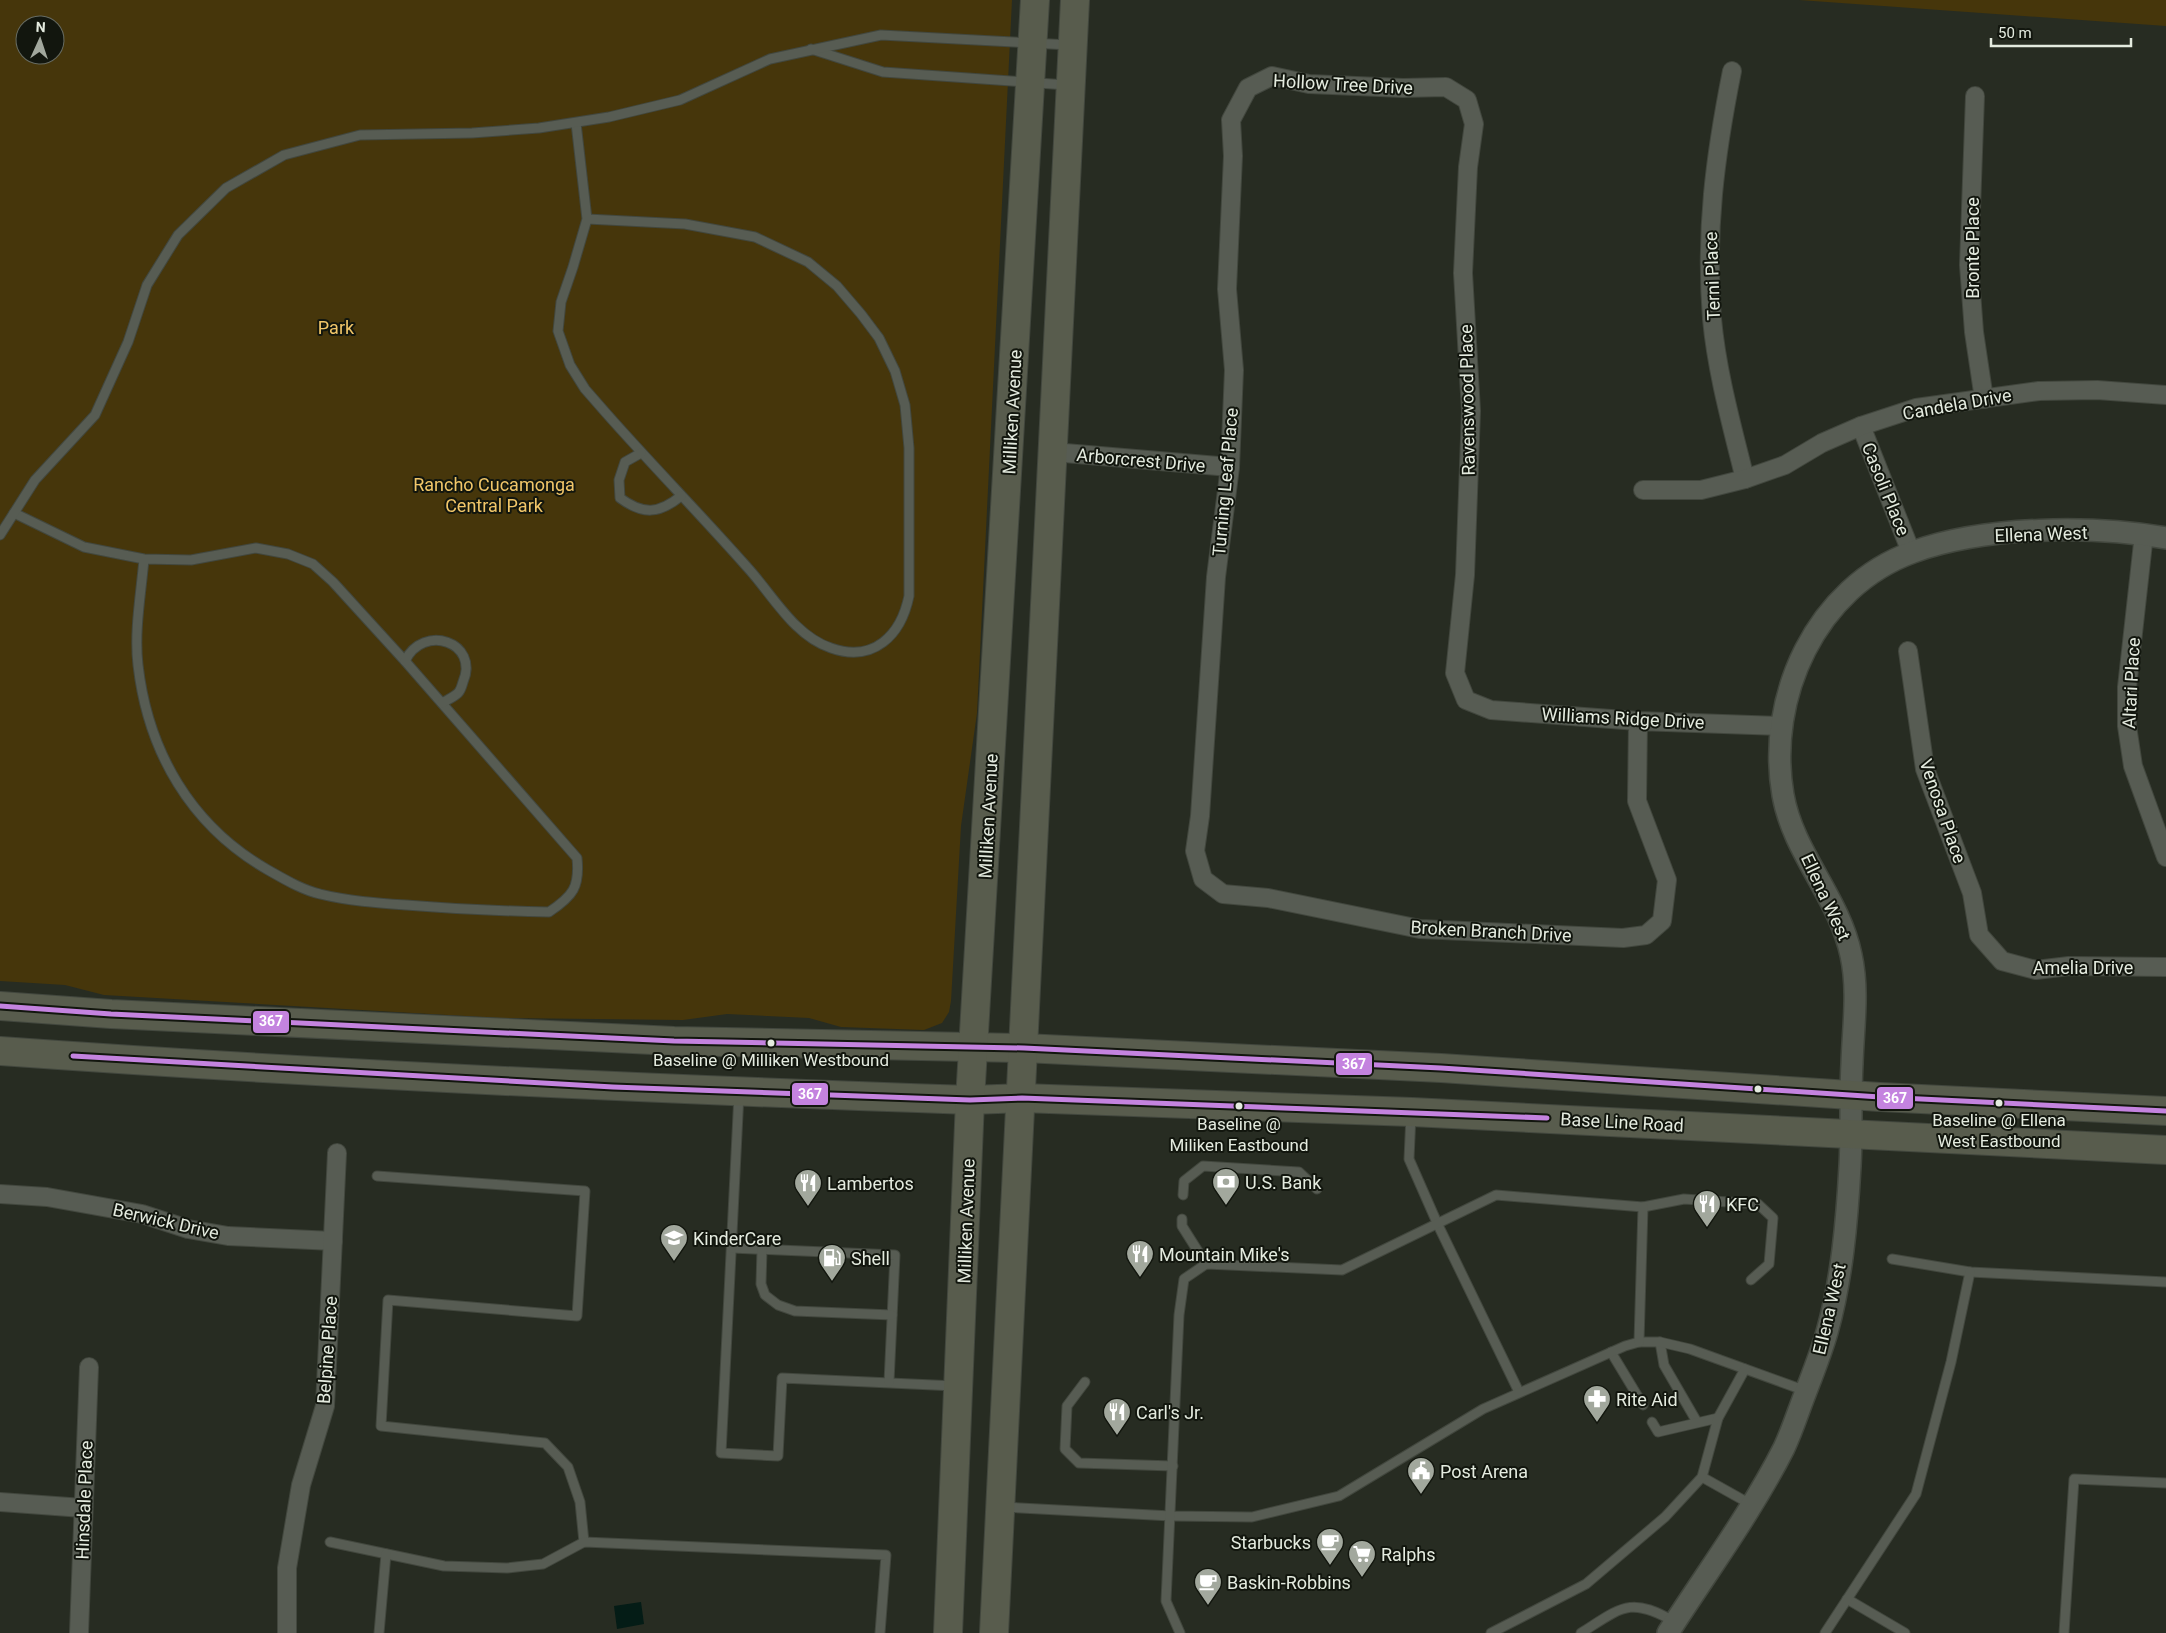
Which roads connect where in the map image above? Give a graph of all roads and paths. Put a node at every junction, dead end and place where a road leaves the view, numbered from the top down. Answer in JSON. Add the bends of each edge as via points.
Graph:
{"nodes":[{"id":1,"x":1035,"y":0,"type":"edge"},
{"id":2,"x":1075,"y":0,"type":"edge"},
{"id":3,"x":1033,"y":43,"type":"junction"},
{"id":4,"x":1072,"y":45,"type":"junction"},
{"id":5,"x":811,"y":49,"type":"junction"},
{"id":6,"x":1732,"y":71,"type":"dead end"},
{"id":7,"x":1031,"y":81,"type":"junction"},
{"id":8,"x":1071,"y":85,"type":"junction"},
{"id":9,"x":1248,"y":88,"type":"joint"},
{"id":10,"x":1975,"y":96,"type":"dead end"},
{"id":11,"x":1467,"y":100,"type":"joint"},
{"id":12,"x":576,"y":123,"type":"junction"},
{"id":13,"x":587,"y":219,"type":"junction"},
{"id":14,"x":2166,"y":395,"type":"edge"},
{"id":15,"x":1984,"y":399,"type":"junction"},
{"id":16,"x":1861,"y":426,"type":"junction"},
{"id":17,"x":1053,"y":452,"type":"junction"},
{"id":18,"x":641,"y":453,"type":"junction"},
{"id":19,"x":1230,"y":468,"type":"junction"},
{"id":20,"x":1745,"y":479,"type":"junction"},
{"id":21,"x":1643,"y":490,"type":"dead end"},
{"id":22,"x":681,"y":496,"type":"junction"},
{"id":23,"x":14,"y":513,"type":"junction"},
{"id":24,"x":2144,"y":534,"type":"junction"},
{"id":25,"x":0,"y":535,"type":"edge"},
{"id":26,"x":2166,"y":538,"type":"edge"},
{"id":27,"x":1911,"y":552,"type":"junction"},
{"id":28,"x":144,"y":559,"type":"junction"},
{"id":29,"x":1908,"y":652,"type":"dead end"},
{"id":30,"x":405,"y":661,"type":"junction"},
{"id":31,"x":1466,"y":700,"type":"joint"},
{"id":32,"x":442,"y":703,"type":"junction"},
{"id":33,"x":1638,"y":721,"type":"junction"},
{"id":34,"x":1781,"y":726,"type":"junction"},
{"id":35,"x":2166,"y":857,"type":"edge"},
{"id":36,"x":1204,"y":879,"type":"joint"},
{"id":37,"x":2002,"y":961,"type":"joint"},
{"id":38,"x":2166,"y":967,"type":"edge"},
{"id":39,"x":0,"y":1006,"type":"edge"},
{"id":40,"x":974,"y":1046,"type":"junction"},
{"id":41,"x":1024,"y":1048,"type":"junction"},
{"id":42,"x":0,"y":1051,"type":"edge"},
{"id":43,"x":740,"y":1091,"type":"junction"},
{"id":44,"x":1851,"y":1095,"type":"junction"},
{"id":45,"x":1022,"y":1098,"type":"junction"},
{"id":46,"x":970,"y":1100,"type":"junction"},
{"id":47,"x":2166,"y":1111,"type":"edge"},
{"id":48,"x":1412,"y":1112,"type":"junction"},
{"id":49,"x":1850,"y":1135,"type":"junction"},
{"id":50,"x":2166,"y":1150,"type":"edge"},
{"id":51,"x":337,"y":1153,"type":"dead end"},
{"id":52,"x":376,"y":1176,"type":"dead end"},
{"id":53,"x":1317,"y":1189,"type":"dead end"},
{"id":54,"x":0,"y":1194,"type":"edge"},
{"id":55,"x":1183,"y":1195,"type":"dead end"},
{"id":56,"x":1643,"y":1206,"type":"junction"},
{"id":57,"x":1182,"y":1219,"type":"dead end"},
{"id":58,"x":1438,"y":1225,"type":"junction"},
{"id":59,"x":333,"y":1241,"type":"junction"},
{"id":60,"x":732,"y":1248,"type":"junction"},
{"id":61,"x":762,"y":1249,"type":"junction"},
{"id":62,"x":1892,"y":1259,"type":"dead end"},
{"id":63,"x":1206,"y":1264,"type":"junction"},
{"id":64,"x":1970,"y":1272,"type":"junction"},
{"id":65,"x":1751,"y":1280,"type":"dead end"},
{"id":66,"x":2166,"y":1282,"type":"edge"},
{"id":67,"x":892,"y":1315,"type":"junction"},
{"id":68,"x":1639,"y":1342,"type":"junction"},
{"id":69,"x":1660,"y":1342,"type":"junction"},
{"id":70,"x":1611,"y":1352,"type":"junction"},
{"id":71,"x":89,"y":1367,"type":"dead end"},
{"id":72,"x":1745,"y":1369,"type":"junction"},
{"id":73,"x":889,"y":1382,"type":"junction"},
{"id":74,"x":1085,"y":1382,"type":"dead end"},
{"id":75,"x":960,"y":1386,"type":"junction"},
{"id":76,"x":1806,"y":1391,"type":"junction"},
{"id":77,"x":1519,"y":1392,"type":"junction"},
{"id":78,"x":1643,"y":1405,"type":"dead end"},
{"id":79,"x":1718,"y":1418,"type":"junction"},
{"id":80,"x":1652,"y":1422,"type":"dead end"},
{"id":81,"x":1697,"y":1422,"type":"junction"},
{"id":82,"x":1174,"y":1466,"type":"junction"},
{"id":83,"x":1702,"y":1477,"type":"junction"},
{"id":84,"x":2166,"y":1483,"type":"edge"},
{"id":85,"x":0,"y":1502,"type":"edge"},
{"id":86,"x":1752,"y":1505,"type":"junction"},
{"id":87,"x":1000,"y":1507,"type":"junction"},
{"id":88,"x":83,"y":1508,"type":"junction"},
{"id":89,"x":1171,"y":1516,"type":"junction"},
{"id":90,"x":330,"y":1542,"type":"dead end"},
{"id":91,"x":584,"y":1542,"type":"junction"},
{"id":92,"x":386,"y":1554,"type":"junction"},
{"id":93,"x":1847,"y":1599,"type":"junction"},
{"id":94,"x":1671,"y":1627,"type":"edge"},
{"id":95,"x":79,"y":1633,"type":"edge"},
{"id":96,"x":287,"y":1633,"type":"edge"},
{"id":97,"x":379,"y":1633,"type":"edge"},
{"id":98,"x":880,"y":1633,"type":"edge"},
{"id":99,"x":948,"y":1633,"type":"edge"},
{"id":100,"x":994,"y":1633,"type":"edge"},
{"id":101,"x":1180,"y":1633,"type":"edge"},
{"id":102,"x":1491,"y":1633,"type":"edge"},
{"id":103,"x":1581,"y":1633,"type":"edge"},
{"id":104,"x":1825,"y":1633,"type":"edge"},
{"id":105,"x":1905,"y":1633,"type":"edge"},
{"id":106,"x":2064,"y":1633,"type":"edge"}],
"edges":[{"from":1,"to":3,"type":"main road","name":"Milliken Avenue"},
{"from":2,"to":4,"type":"main road"},
{"from":3,"to":4,"type":"lane"},
{"from":3,"to":5,"type":"lane","via":[[881,34]]},
{"from":3,"to":7,"type":"main road","name":"Milliken Avenue"},
{"from":4,"to":8,"type":"main road"},
{"from":5,"to":7,"type":"lane","via":[[883,72]]},
{"from":5,"to":12,"type":"lane","via":[[770,59],[680,100]]},
{"from":6,"to":20,"type":"street","name":"Terni Place","via":[[1710,210],[1710,277],[1720,377]]},
{"from":7,"to":8,"type":"lane"},
{"from":7,"to":40,"type":"main road","name":"Milliken Avenue"},
{"from":8,"to":17,"type":"main road"},
{"from":9,"to":11,"type":"street","name":"Hollow Tree Drive","via":[[1272,76],[1309,84],[1446,87]]},
{"from":9,"to":19,"type":"street","name":"Turning Leaf Place","via":[[1231,120],[1227,289],[1234,370]]},
{"from":10,"to":15,"type":"street","name":"Bronte Place","via":[[1969,265]]},
{"from":11,"to":31,"type":"street","name":"Ravenswood Place","via":[[1474,124],[1468,167],[1463,273],[1470,411],[1465,575],[1455,673]]},
{"from":12,"to":13,"type":"lane"},
{"from":12,"to":23,"type":"lane","via":[[472,133],[360,135],[284,155],[226,188],[178,235],[164,254],[147,285],[128,342],[95,415],[35,480]]},
{"from":13,"to":18,"type":"lane","via":[[561,302],[558,331],[570,365],[585,389]]},
{"from":13,"to":22,"type":"lane","via":[[685,224],[755,236],[808,262],[837,286],[861,314],[879,338],[895,371],[905,405],[909,448],[909,596],[897,630],[867,651],[848,652],[815,640],[801,630]]},
{"from":14,"to":15,"type":"street","name":"Candela Drive","via":[[2038,390]]},
{"from":15,"to":16,"type":"street","name":"Candela Drive","via":[[1916,408]]},
{"from":16,"to":20,"type":"street","name":"Candela Drive","via":[[1822,443],[1785,465]]},
{"from":16,"to":27,"type":"street","name":"Casoli Place"},
{"from":17,"to":19,"type":"street","name":"Arborcrest Drive"},
{"from":17,"to":41,"type":"main road"},
{"from":18,"to":22,"type":"lane"},
{"from":18,"to":22,"type":"lane","via":[[624,462],[619,480],[620,498],[633,508],[653,510],[667,508]]},
{"from":19,"to":36,"type":"street","name":"Turning Leaf Place","via":[[1216,577],[1195,852]]},
{"from":20,"to":21,"type":"street","name":"Candela Drive","via":[[1701,490]]},
{"from":23,"to":25,"type":"lane"},
{"from":23,"to":28,"type":"lane","via":[[84,548]]},
{"from":24,"to":26,"type":"street","name":"Ellena West"},
{"from":24,"to":27,"type":"street","name":"Ellena West","via":[[2017,531]]},
{"from":24,"to":35,"type":"street","name":"Altari Place","via":[[2127,687],[2127,726],[2133,766]]},
{"from":27,"to":34,"type":"street","name":"Ellena West","via":[[1868,576],[1839,601],[1814,633],[1786,695]]},
{"from":28,"to":30,"type":"lane","via":[[191,560],[256,548],[288,554],[313,564],[333,582]]},
{"from":28,"to":32,"type":"lane","via":[[138,663],[154,741],[187,800],[238,851],[280,877],[318,894],[367,902],[549,912],[569,899],[579,877],[577,858]]},
{"from":29,"to":37,"type":"street","name":"Venosa Place","via":[[1925,769],[1972,893],[1979,935]]},
{"from":30,"to":32,"type":"lane"},
{"from":30,"to":32,"type":"lane","via":[[410,651],[428,641],[442,639],[456,645],[464,659],[466,675],[459,692]]},
{"from":31,"to":33,"type":"street","name":"Williams Ridge Drive","via":[[1491,710]]},
{"from":33,"to":34,"type":"street","name":"Williams Ridge Drive"},
{"from":33,"to":36,"type":"street","name":"Broken Branch Drive","via":[[1637,802],[1666,880],[1662,921],[1646,936],[1623,938],[1420,929],[1268,898],[1223,894]]},
{"from":34,"to":44,"type":"street","name":"Ellena West","via":[[1783,798],[1794,828],[1842,924],[1852,955],[1855,994]]},
{"from":37,"to":38,"type":"street","name":"Amelia Drive","via":[[2036,970],[2069,966]]},
{"from":39,"to":40,"type":"main road","via":[[674,1041]]},
{"from":40,"to":41,"type":"main road"},
{"from":40,"to":46,"type":"main road","name":"Milliken Avenue"},
{"from":41,"to":44,"type":"main road","via":[[1442,1068]]},
{"from":41,"to":45,"type":"main road"},
{"from":42,"to":43,"type":"main road","name":"Base Line Road"},
{"from":43,"to":46,"type":"main road","name":"Base Line Road"},
{"from":43,"to":60,"type":"lane"},
{"from":44,"to":47,"type":"main road"},
{"from":44,"to":49,"type":"street","name":"Ellena West"},
{"from":45,"to":46,"type":"main road","name":"Base Line Road"},
{"from":45,"to":48,"type":"main road","name":"Base Line Road"},
{"from":45,"to":87,"type":"main road"},
{"from":46,"to":75,"type":"main road","name":"Milliken Avenue"},
{"from":48,"to":49,"type":"main road","name":"Base Line Road"},
{"from":48,"to":58,"type":"lane","via":[[1409,1159]]},
{"from":49,"to":50,"type":"main road","name":"Base Line Road"},
{"from":49,"to":76,"type":"street","name":"Ellena West","via":[[1850,1166],[1838,1281],[1827,1333]]},
{"from":51,"to":59,"type":"street","name":"Belpine Place"},
{"from":52,"to":91,"type":"lane","via":[[585,1191],[577,1316],[388,1300],[381,1426],[545,1443],[568,1467],[580,1502]]},
{"from":53,"to":55,"type":"lane","via":[[1299,1172],[1203,1166],[1184,1181]]},
{"from":54,"to":59,"type":"street","name":"Berwick Drive","via":[[47,1197],[132,1212],[188,1229],[228,1236]]},
{"from":56,"to":58,"type":"lane","via":[[1496,1195]]},
{"from":56,"to":65,"type":"lane","via":[[1684,1199],[1758,1204],[1772,1218],[1769,1264]]},
{"from":56,"to":68,"type":"lane"},
{"from":57,"to":63,"type":"lane","via":[[1182,1226]]},
{"from":58,"to":63,"type":"lane","via":[[1342,1270]]},
{"from":58,"to":77,"type":"lane"},
{"from":59,"to":96,"type":"street","name":"Belpine Place","via":[[325,1406],[301,1485],[288,1568]]},
{"from":60,"to":61,"type":"lane"},
{"from":60,"to":73,"type":"lane","via":[[721,1453],[778,1456],[782,1378]]},
{"from":61,"to":67,"type":"lane","via":[[761,1284],[765,1295],[778,1305],[796,1312]]},
{"from":61,"to":67,"type":"lane","via":[[895,1255]]},
{"from":62,"to":64,"type":"lane"},
{"from":63,"to":82,"type":"lane","via":[[1184,1280],[1179,1316]]},
{"from":64,"to":66,"type":"lane"},
{"from":64,"to":93,"type":"lane","via":[[1916,1494]]},
{"from":67,"to":73,"type":"lane"},
{"from":68,"to":69,"type":"lane"},
{"from":68,"to":70,"type":"lane"},
{"from":69,"to":72,"type":"lane"},
{"from":69,"to":81,"type":"lane","via":[[1664,1365]]},
{"from":70,"to":77,"type":"lane"},
{"from":70,"to":78,"type":"lane"},
{"from":71,"to":88,"type":"street","name":"Hinsdale Place"},
{"from":72,"to":76,"type":"lane"},
{"from":72,"to":79,"type":"lane"},
{"from":73,"to":75,"type":"lane"},
{"from":74,"to":82,"type":"lane","via":[[1066,1406],[1065,1449],[1079,1463]]},
{"from":75,"to":99,"type":"main road","name":"Milliken Avenue"},
{"from":76,"to":86,"type":"street","name":"Ellena West","via":[[1785,1445]]},
{"from":77,"to":89,"type":"lane","via":[[1483,1408],[1339,1496],[1252,1517]]},
{"from":79,"to":81,"type":"lane"},
{"from":79,"to":83,"type":"lane"},
{"from":80,"to":81,"type":"lane","via":[[1658,1432]]},
{"from":82,"to":89,"type":"lane"},
{"from":83,"to":86,"type":"lane"},
{"from":83,"to":102,"type":"lane","via":[[1665,1517],[1586,1584]]},
{"from":84,"to":106,"type":"lane","via":[[2074,1480]]},
{"from":85,"to":88,"type":"street"},
{"from":86,"to":94,"type":"street","name":"Ellena West"},
{"from":87,"to":89,"type":"lane"},
{"from":87,"to":100,"type":"main road"},
{"from":88,"to":95,"type":"street","name":"Hinsdale Place"},
{"from":89,"to":101,"type":"lane","via":[[1166,1601]]},
{"from":90,"to":92,"type":"lane"},
{"from":91,"to":92,"type":"lane","via":[[543,1564],[506,1568],[444,1566]]},
{"from":91,"to":98,"type":"lane","via":[[886,1555]]},
{"from":92,"to":97,"type":"lane"},
{"from":93,"to":104,"type":"lane"},
{"from":93,"to":105,"type":"lane"},
{"from":94,"to":103,"type":"lane","via":[[1652,1609],[1642,1606],[1611,1614]]}]}
